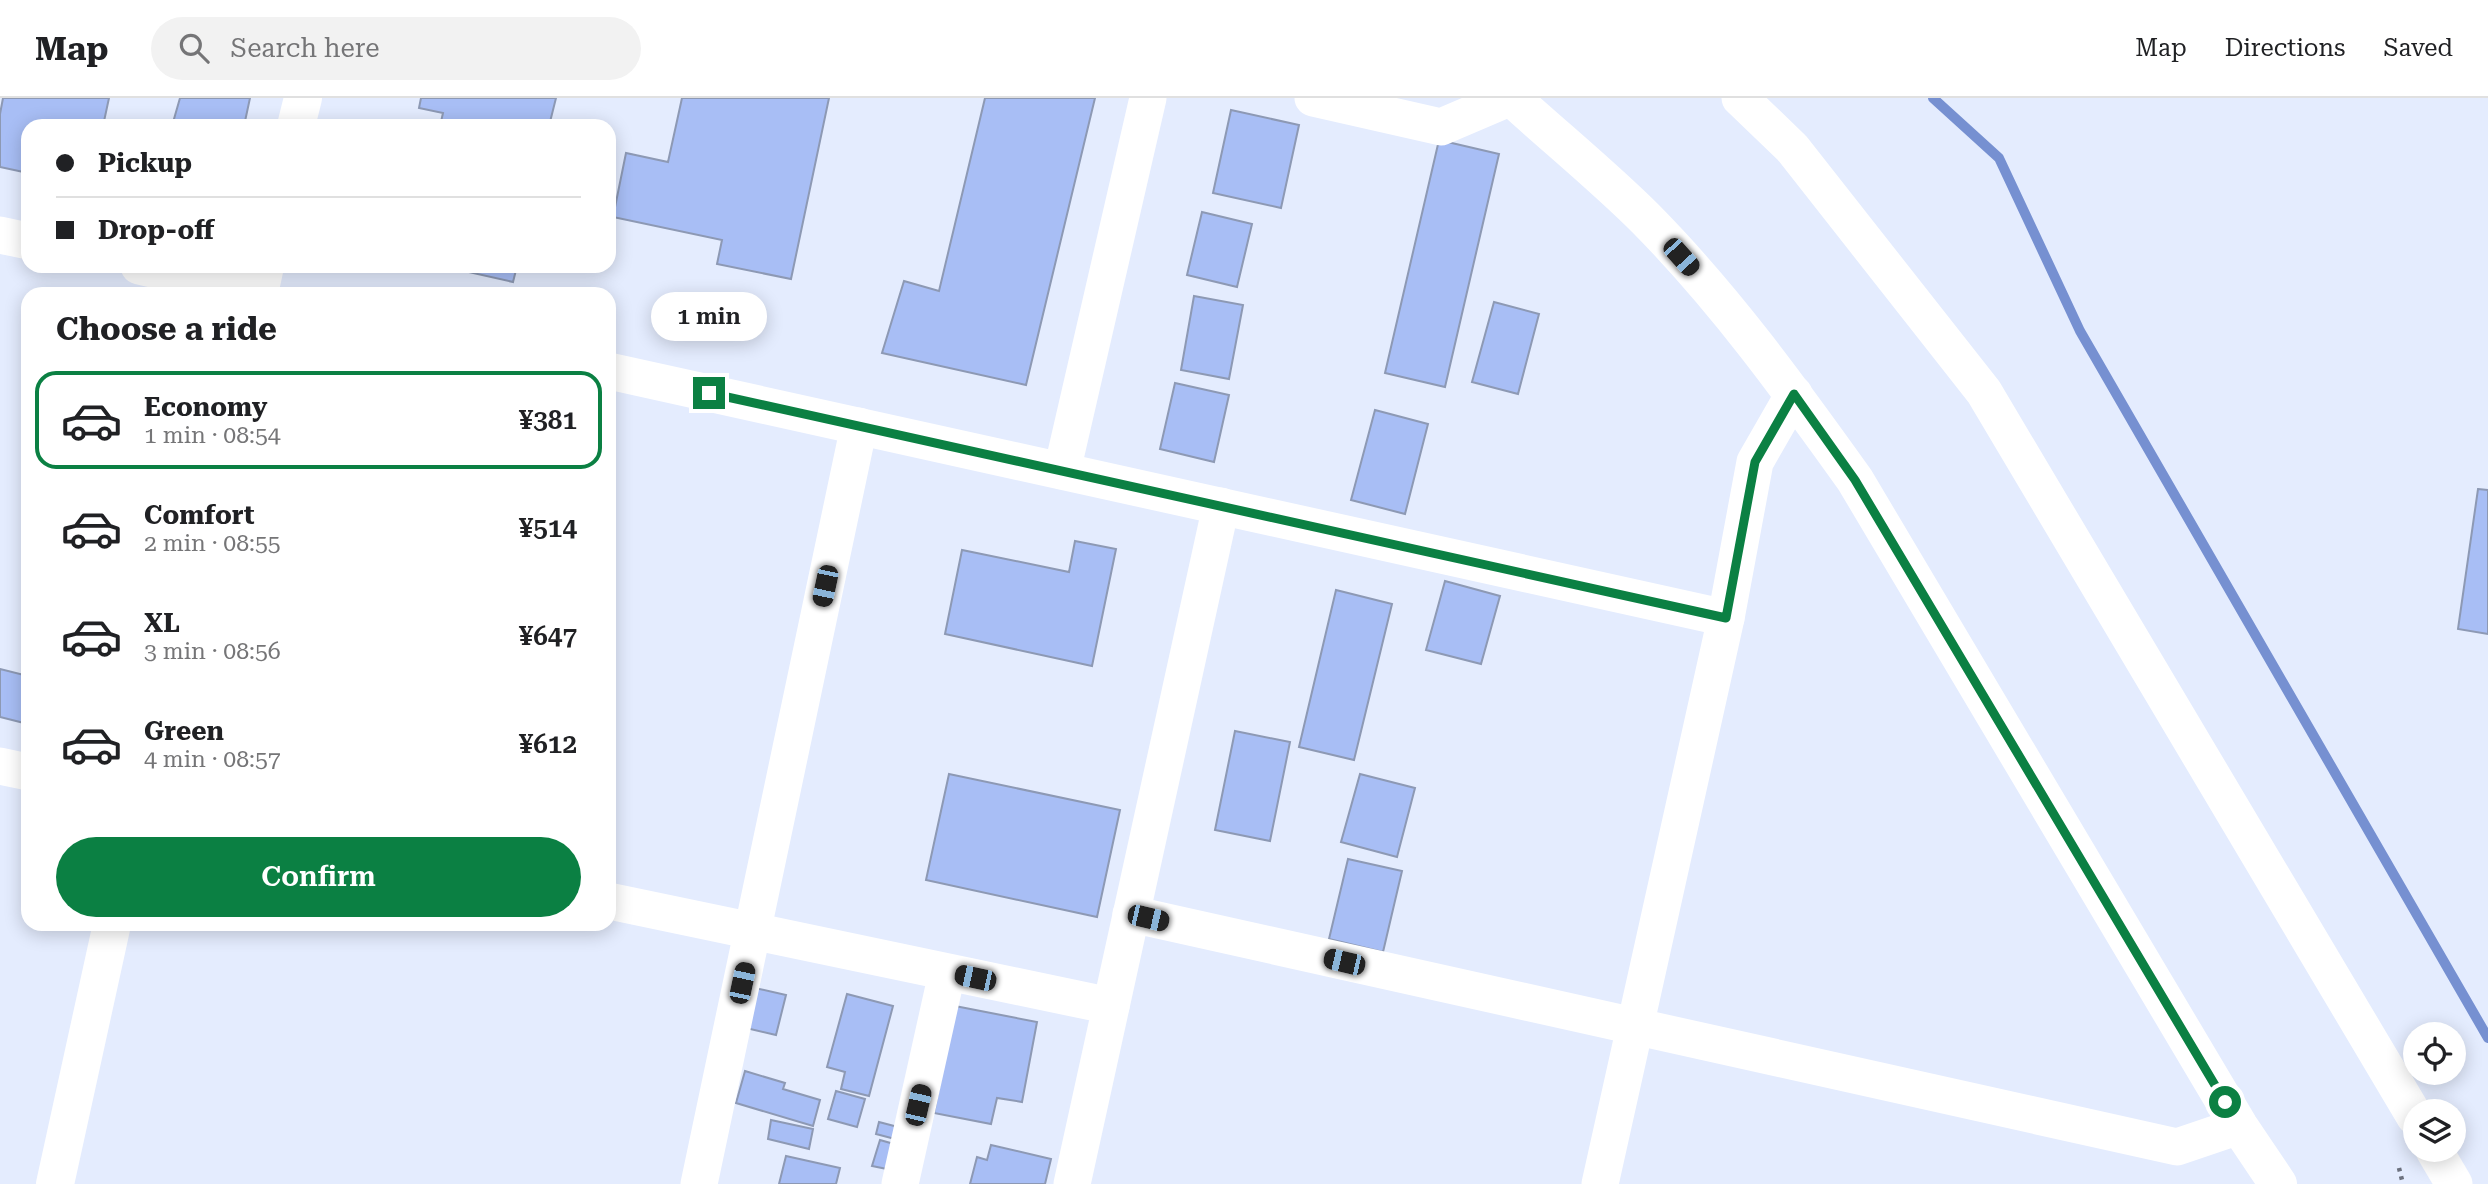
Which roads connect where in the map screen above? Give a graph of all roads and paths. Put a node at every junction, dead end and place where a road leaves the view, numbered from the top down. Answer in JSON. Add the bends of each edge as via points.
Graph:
{"nodes":[{"id":1,"x":303,"y":98,"type":"edge"},
{"id":2,"x":1148,"y":98,"type":"edge"},
{"id":3,"x":1313,"y":98,"type":"edge"},
{"id":4,"x":1510,"y":98,"type":"edge"},
{"id":5,"x":1740,"y":98,"type":"edge"},
{"id":6,"x":298,"y":119,"type":"edge"},
{"id":7,"x":0,"y":235,"type":"edge"},
{"id":8,"x":21,"y":240,"type":"edge"},
{"id":9,"x":169,"y":273,"type":"edge"},
{"id":10,"x":229,"y":287,"type":"edge"},
{"id":11,"x":616,"y":373,"type":"edge"},
{"id":12,"x":1794,"y":394,"type":"junction"},
{"id":13,"x":859,"y":426,"type":"junction"},
{"id":14,"x":1062,"y":471,"type":"junction"},
{"id":15,"x":1221,"y":506,"type":"junction"},
{"id":16,"x":1726,"y":618,"type":"junction"},
{"id":17,"x":0,"y":766,"type":"edge"},
{"id":18,"x":21,"y":770,"type":"edge"},
{"id":19,"x":616,"y":903,"type":"edge"},
{"id":20,"x":1131,"y":914,"type":"junction"},
{"id":21,"x":110,"y":931,"type":"edge"},
{"id":22,"x":752,"y":933,"type":"junction"},
{"id":23,"x":947,"y":973,"type":"junction"},
{"id":24,"x":1111,"y":1006,"type":"junction"},
{"id":25,"x":1635,"y":1028,"type":"junction"},
{"id":26,"x":2404,"y":1099,"type":"edge"},
{"id":27,"x":2239,"y":1126,"type":"junction"},
{"id":28,"x":2441,"y":1162,"type":"edge"},
{"id":29,"x":55,"y":1184,"type":"edge"},
{"id":30,"x":699,"y":1184,"type":"edge"},
{"id":31,"x":900,"y":1184,"type":"edge"},
{"id":32,"x":1072,"y":1184,"type":"edge"},
{"id":33,"x":1600,"y":1184,"type":"edge"},
{"id":34,"x":2278,"y":1184,"type":"edge"},
{"id":35,"x":2454,"y":1184,"type":"edge"}],
"edges":[{"from":1,"to":6,"type":"street"},
{"from":2,"to":14,"type":"street"},
{"from":3,"to":4,"type":"street","via":[[1441,127]]},
{"from":4,"to":12,"type":"street","via":[[1645,218],[1716,296]]},
{"from":5,"to":26,"type":"street","via":[[1792,148],[1983,392]]},
{"from":7,"to":8,"type":"street"},
{"from":9,"to":10,"type":"street"},
{"from":11,"to":13,"type":"street"},
{"from":12,"to":16,"type":"street","via":[[1755,462]]},
{"from":12,"to":27,"type":"street","via":[[1855,480]]},
{"from":13,"to":14,"type":"street"},
{"from":13,"to":22,"type":"street"},
{"from":14,"to":15,"type":"street"},
{"from":15,"to":16,"type":"street"},
{"from":15,"to":20,"type":"street"},
{"from":16,"to":25,"type":"street"},
{"from":17,"to":18,"type":"street"},
{"from":19,"to":22,"type":"street"},
{"from":20,"to":24,"type":"street"},
{"from":20,"to":25,"type":"street"},
{"from":21,"to":29,"type":"street"},
{"from":22,"to":23,"type":"street"},
{"from":22,"to":30,"type":"street"},
{"from":23,"to":24,"type":"street"},
{"from":23,"to":31,"type":"street"},
{"from":24,"to":32,"type":"street"},
{"from":25,"to":27,"type":"street","via":[[2177,1146]]},
{"from":25,"to":33,"type":"street"},
{"from":27,"to":34,"type":"street"},
{"from":28,"to":35,"type":"street"}]}
